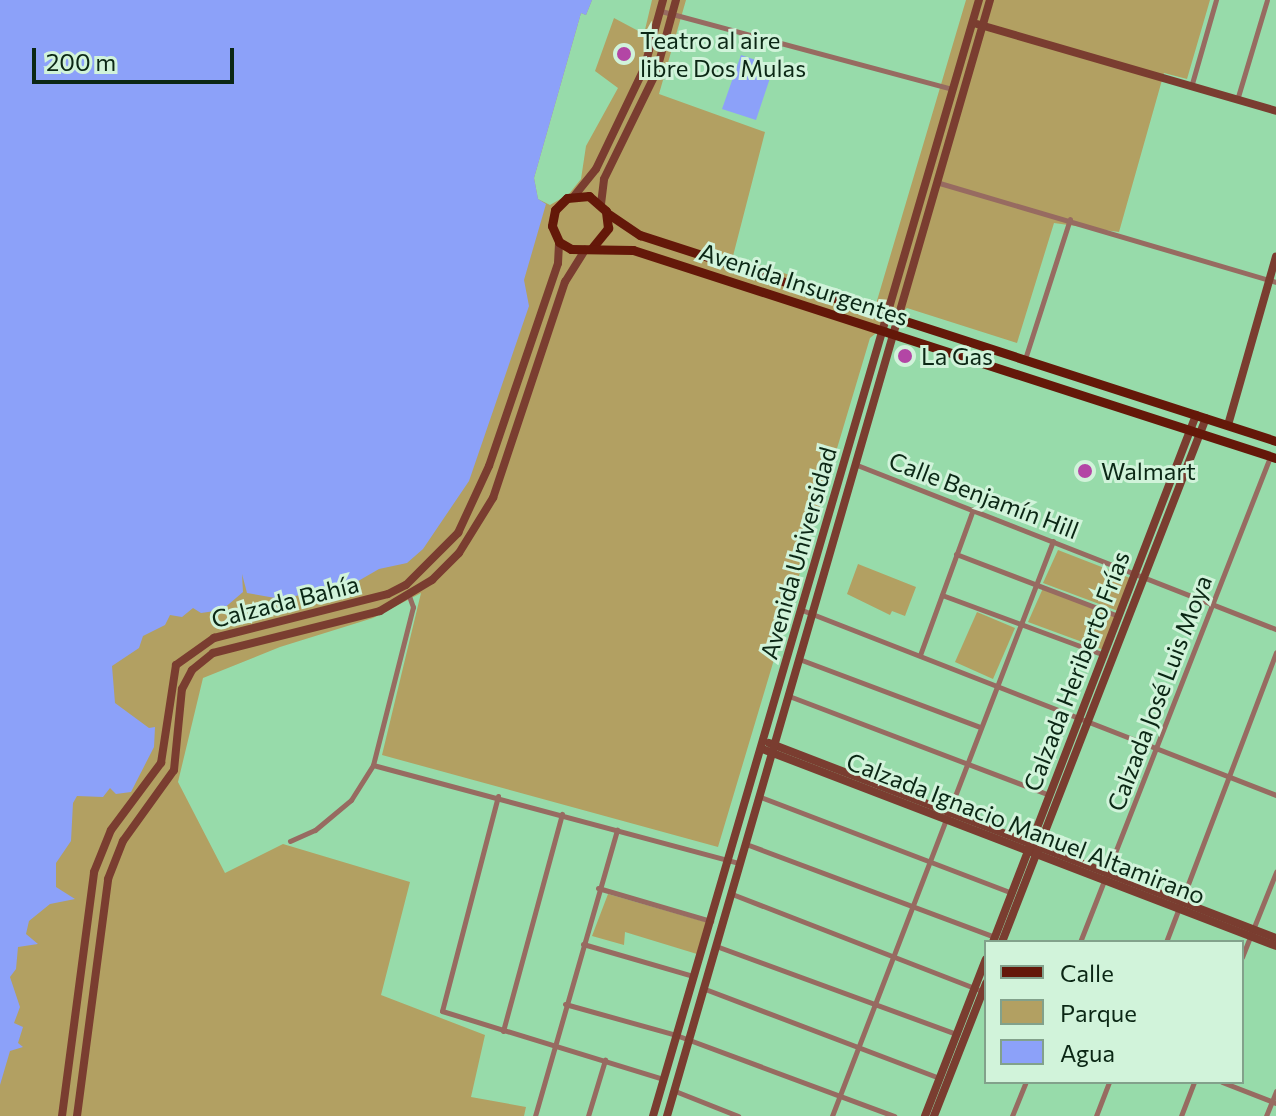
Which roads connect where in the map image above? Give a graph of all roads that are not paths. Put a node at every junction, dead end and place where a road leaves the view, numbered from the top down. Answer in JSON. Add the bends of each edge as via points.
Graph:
{"nodes":[{"id":1,"x":663,"y":0,"type":"edge"},
{"id":2,"x":676,"y":0,"type":"edge"},
{"id":3,"x":979,"y":0,"type":"edge"},
{"id":4,"x":990,"y":0,"type":"edge"},
{"id":5,"x":1216,"y":0,"type":"edge"},
{"id":6,"x":1267,"y":0,"type":"edge"},
{"id":7,"x":661,"y":11,"type":"junction"},
{"id":8,"x":674,"y":12,"type":"junction"},
{"id":9,"x":973,"y":23,"type":"junction"},
{"id":10,"x":983,"y":26,"type":"junction"},
{"id":11,"x":1191,"y":87,"type":"junction"},
{"id":12,"x":954,"y":89,"type":"junction"},
{"id":13,"x":1237,"y":100,"type":"junction"},
{"id":14,"x":1276,"y":111,"type":"edge"},
{"id":15,"x":936,"y":182,"type":"junction"},
{"id":16,"x":575,"y":195,"type":"junction"},
{"id":17,"x":603,"y":208,"type":"junction"},
{"id":18,"x":1070,"y":219,"type":"junction"},
{"id":19,"x":559,"y":242,"type":"junction"},
{"id":20,"x":588,"y":249,"type":"junction"},
{"id":21,"x":1276,"y":257,"type":"edge"},
{"id":22,"x":772,"y":278,"type":"junction"},
{"id":23,"x":1273,"y":282,"type":"edge"},
{"id":24,"x":765,"y":292,"type":"junction"},
{"id":25,"x":887,"y":315,"type":"junction"},
{"id":26,"x":899,"y":319,"type":"junction"},
{"id":27,"x":882,"y":330,"type":"junction"},
{"id":28,"x":894,"y":334,"type":"junction"},
{"id":29,"x":1025,"y":360,"type":"junction"},
{"id":30,"x":1201,"y":417,"type":"junction"},
{"id":31,"x":1228,"y":425,"type":"junction"},
{"id":32,"x":1195,"y":432,"type":"junction"},
{"id":33,"x":1276,"y":441,"type":"edge"},
{"id":34,"x":1273,"y":457,"type":"edge"},
{"id":35,"x":857,"y":465,"type":"junction"},
{"id":36,"x":973,"y":509,"type":"junction"},
{"id":37,"x":1053,"y":541,"type":"junction"},
{"id":38,"x":956,"y":554,"type":"junction"},
{"id":39,"x":1140,"y":574,"type":"junction"},
{"id":40,"x":1033,"y":585,"type":"junction"},
{"id":41,"x":942,"y":595,"type":"junction"},
{"id":42,"x":409,"y":596,"type":"junction"},
{"id":43,"x":1212,"y":604,"type":"junction"},
{"id":44,"x":807,"y":612,"type":"junction"},
{"id":45,"x":1119,"y":616,"type":"junction"},
{"id":46,"x":289,"y":619,"type":"junction"},
{"id":47,"x":1019,"y":625,"type":"junction"},
{"id":48,"x":1276,"y":629,"type":"edge"},
{"id":49,"x":294,"y":633,"type":"junction"},
{"id":50,"x":1276,"y":652,"type":"edge"},
{"id":51,"x":920,"y":655,"type":"junction"},
{"id":52,"x":1104,"y":655,"type":"junction"},
{"id":53,"x":798,"y":659,"type":"junction"},
{"id":54,"x":996,"y":686,"type":"junction"},
{"id":55,"x":788,"y":696,"type":"junction"},
{"id":56,"x":1084,"y":720,"type":"junction"},
{"id":57,"x":981,"y":727,"type":"junction"},
{"id":58,"x":767,"y":746,"type":"junction"},
{"id":59,"x":1157,"y":748,"type":"junction"},
{"id":60,"x":373,"y":765,"type":"junction"},
{"id":61,"x":967,"y":765,"type":"junction"},
{"id":62,"x":1225,"y":776,"type":"junction"},
{"id":63,"x":1050,"y":795,"type":"junction"},
{"id":64,"x":1276,"y":795,"type":"edge"},
{"id":65,"x":498,"y":796,"type":"junction"},
{"id":66,"x":758,"y":796,"type":"junction"},
{"id":67,"x":562,"y":814,"type":"junction"},
{"id":68,"x":947,"y":815,"type":"junction"},
{"id":69,"x":617,"y":830,"type":"junction"},
{"id":70,"x":290,"y":841,"type":"dead end"},
{"id":71,"x":745,"y":843,"type":"junction"},
{"id":72,"x":1034,"y":848,"type":"junction"},
{"id":73,"x":727,"y":860,"type":"junction"},
{"id":74,"x":927,"y":862,"type":"junction"},
{"id":75,"x":740,"y":863,"type":"junction"},
{"id":76,"x":1276,"y":872,"type":"edge"},
{"id":77,"x":1106,"y":877,"type":"junction"},
{"id":78,"x":598,"y":888,"type":"junction"},
{"id":79,"x":1012,"y":893,"type":"junction"},
{"id":80,"x":732,"y":894,"type":"junction"},
{"id":81,"x":1182,"y":903,"type":"junction"},
{"id":82,"x":911,"y":907,"type":"junction"},
{"id":83,"x":711,"y":921,"type":"junction"},
{"id":84,"x":1252,"y":933,"type":"junction"},
{"id":85,"x":1276,"y":938,"type":"edge"},
{"id":86,"x":996,"y":940,"type":"edge"},
{"id":87,"x":1081,"y":940,"type":"edge"},
{"id":88,"x":1167,"y":940,"type":"edge"},
{"id":89,"x":582,"y":944,"type":"junction"},
{"id":90,"x":716,"y":946,"type":"junction"},
{"id":91,"x":1276,"y":946,"type":"edge"},
{"id":92,"x":1244,"y":952,"type":"edge"},
{"id":93,"x":892,"y":955,"type":"junction"},
{"id":94,"x":693,"y":976,"type":"junction"},
{"id":95,"x":705,"y":989,"type":"junction"},
{"id":96,"x":982,"y":989,"type":"edge"},
{"id":97,"x":873,"y":1003,"type":"junction"},
{"id":98,"x":565,"y":1004,"type":"junction"},
{"id":99,"x":503,"y":1031,"type":"junction"},
{"id":100,"x":74,"y":1034,"type":"junction"},
{"id":101,"x":957,"y":1034,"type":"junction"},
{"id":102,"x":676,"y":1035,"type":"junction"},
{"id":103,"x":89,"y":1036,"type":"junction"},
{"id":104,"x":691,"y":1040,"type":"junction"},
{"id":105,"x":554,"y":1046,"type":"junction"},
{"id":106,"x":857,"y":1047,"type":"junction"},
{"id":107,"x":605,"y":1060,"type":"junction"},
{"id":108,"x":663,"y":1079,"type":"junction"},
{"id":109,"x":940,"y":1079,"type":"junction"},
{"id":110,"x":1025,"y":1084,"type":"edge"},
{"id":111,"x":1108,"y":1084,"type":"edge"},
{"id":112,"x":1193,"y":1084,"type":"edge"},
{"id":113,"x":1227,"y":1084,"type":"edge"},
{"id":114,"x":675,"y":1091,"type":"junction"},
{"id":115,"x":1276,"y":1091,"type":"edge"},
{"id":116,"x":839,"y":1095,"type":"junction"},
{"id":117,"x":1274,"y":1103,"type":"edge"},
{"id":118,"x":724,"y":1114,"type":"edge"},
{"id":119,"x":62,"y":1116,"type":"edge"},
{"id":120,"x":77,"y":1116,"type":"edge"},
{"id":121,"x":535,"y":1116,"type":"edge"},
{"id":122,"x":588,"y":1116,"type":"edge"},
{"id":123,"x":653,"y":1116,"type":"edge"},
{"id":124,"x":667,"y":1116,"type":"edge"},
{"id":125,"x":738,"y":1116,"type":"edge"},
{"id":126,"x":832,"y":1116,"type":"edge"},
{"id":127,"x":894,"y":1116,"type":"edge"},
{"id":128,"x":925,"y":1116,"type":"edge"},
{"id":129,"x":934,"y":1116,"type":"edge"},
{"id":130,"x":1012,"y":1116,"type":"edge"},
{"id":131,"x":1096,"y":1116,"type":"edge"},
{"id":132,"x":1181,"y":1116,"type":"edge"},
{"id":133,"x":1266,"y":1116,"type":"edge"}],
"edges":[{"from":1,"to":7,"type":"main road"},
{"from":2,"to":8,"type":"main road"},
{"from":3,"to":9,"type":"main road","name":"Avenida Universidad"},
{"from":4,"to":10,"type":"main road","name":"Avenida Universidad"},
{"from":5,"to":11,"type":"street"},
{"from":6,"to":13,"type":"street"},
{"from":7,"to":8,"type":"street"},
{"from":7,"to":16,"type":"main road","via":[[644,69],[596,169]]},
{"from":8,"to":12,"type":"street"},
{"from":8,"to":17,"type":"main road","via":[[656,73],[604,179]]},
{"from":9,"to":10,"type":"main road"},
{"from":9,"to":12,"type":"main road","name":"Avenida Universidad"},
{"from":10,"to":11,"type":"main road"},
{"from":10,"to":15,"type":"main road","name":"Avenida Universidad"},
{"from":11,"to":13,"type":"main road"},
{"from":12,"to":25,"type":"main road","name":"Avenida Universidad"},
{"from":13,"to":14,"type":"main road"},
{"from":15,"to":18,"type":"street"},
{"from":15,"to":26,"type":"main road","name":"Avenida Universidad"},
{"from":16,"to":17,"type":"main road"},
{"from":16,"to":19,"type":"main road","via":[[555,210],[552,226]]},
{"from":17,"to":20,"type":"main road","via":[[605,237]]},
{"from":17,"to":22,"type":"main road","name":"Avenida Insurgentes","via":[[640,235]]},
{"from":18,"to":23,"type":"street"},
{"from":18,"to":29,"type":"street"},
{"from":19,"to":20,"type":"main road"},
{"from":19,"to":46,"type":"main road","name":"Calzada Bahía","via":[[558,263],[489,466],[458,533],[406,585]]},
{"from":20,"to":24,"type":"main road","name":"Avenida Insurgentes","via":[[633,250]]},
{"from":20,"to":42,"type":"main road","name":"Calzada Bahía","via":[[565,282],[493,498],[459,553]]},
{"from":21,"to":23,"type":"main road"},
{"from":22,"to":24,"type":"main road"},
{"from":22,"to":25,"type":"main road","name":"Avenida Insurgentes"},
{"from":23,"to":31,"type":"main road"},
{"from":24,"to":27,"type":"main road","name":"Avenida Insurgentes"},
{"from":25,"to":26,"type":"main road","name":"Avenida Insurgentes"},
{"from":25,"to":27,"type":"main road","name":"Avenida Universidad"},
{"from":26,"to":28,"type":"main road","name":"Avenida Universidad"},
{"from":26,"to":29,"type":"main road","name":"Avenida Insurgentes"},
{"from":27,"to":28,"type":"main road","name":"Avenida Insurgentes"},
{"from":27,"to":44,"type":"main road","name":"Avenida Universidad"},
{"from":28,"to":32,"type":"main road","name":"Avenida Insurgentes"},
{"from":28,"to":35,"type":"main road","name":"Avenida Universidad"},
{"from":29,"to":30,"type":"main road","name":"Avenida Insurgentes"},
{"from":30,"to":31,"type":"main road","name":"Avenida Insurgentes"},
{"from":30,"to":32,"type":"main road","name":"Calzada Heriberto Frías"},
{"from":31,"to":33,"type":"main road","name":"Avenida Insurgentes"},
{"from":32,"to":34,"type":"main road","name":"Avenida Insurgentes"},
{"from":32,"to":39,"type":"main road","name":"Calzada Heriberto Frías"},
{"from":34,"to":43,"type":"street","name":"Calzada José Luis Moya"},
{"from":35,"to":36,"type":"street","name":"Calle Benjamín Hill"},
{"from":35,"to":44,"type":"main road","name":"Avenida Universidad"},
{"from":36,"to":37,"type":"street","name":"Calle Benjamín Hill"},
{"from":36,"to":38,"type":"street"},
{"from":37,"to":39,"type":"street","name":"Calle Benjamín Hill"},
{"from":37,"to":40,"type":"street"},
{"from":38,"to":40,"type":"street"},
{"from":38,"to":41,"type":"street"},
{"from":39,"to":43,"type":"street","name":"Calle Benjamín Hill"},
{"from":39,"to":45,"type":"main road","name":"Calzada Heriberto Frías"},
{"from":39,"to":56,"type":"main road","name":"Calzada Heriberto Frías"},
{"from":40,"to":45,"type":"street"},
{"from":40,"to":47,"type":"street"},
{"from":41,"to":47,"type":"street"},
{"from":41,"to":51,"type":"street"},
{"from":42,"to":49,"type":"main road","name":"Calzada Bahía","via":[[380,611]]},
{"from":42,"to":60,"type":"street","via":[[413,607]]},
{"from":43,"to":48,"type":"street","name":"Calle Benjamín Hill"},
{"from":43,"to":59,"type":"street","name":"Calzada José Luis Moya"},
{"from":44,"to":51,"type":"street"},
{"from":44,"to":53,"type":"main road","name":"Avenida Universidad"},
{"from":44,"to":58,"type":"main road","name":"Avenida Universidad"},
{"from":45,"to":52,"type":"main road","name":"Calzada Heriberto Frías"},
{"from":46,"to":49,"type":"main road"},
{"from":46,"to":100,"type":"main road","name":"Calzada Bahía","via":[[214,638],[176,665],[161,763],[111,830],[94,872]]},
{"from":47,"to":52,"type":"street"},
{"from":47,"to":54,"type":"street"},
{"from":49,"to":103,"type":"main road","name":"Calzada Bahía","via":[[213,653],[192,670],[182,689],[174,770],[123,841],[108,879]]},
{"from":50,"to":62,"type":"street"},
{"from":51,"to":54,"type":"street"},
{"from":52,"to":56,"type":"main road","name":"Calzada Heriberto Frías"},
{"from":53,"to":55,"type":"main road","name":"Avenida Universidad"},
{"from":53,"to":57,"type":"street"},
{"from":54,"to":56,"type":"street"},
{"from":54,"to":57,"type":"street"},
{"from":55,"to":58,"type":"main road","name":"Avenida Universidad"},
{"from":55,"to":61,"type":"street"},
{"from":56,"to":59,"type":"street"},
{"from":56,"to":63,"type":"main road","name":"Calzada Heriberto Frías"},
{"from":56,"to":72,"type":"main road","name":"Calzada Heriberto Frías"},
{"from":57,"to":61,"type":"street"},
{"from":58,"to":66,"type":"main road","name":"Avenida Universidad"},
{"from":58,"to":68,"type":"main road","name":"Calzada Ignacio Manuel Altamirano"},
{"from":58,"to":73,"type":"main road","name":"Avenida Universidad"},
{"from":59,"to":62,"type":"street"},
{"from":59,"to":77,"type":"street","name":"Calzada José Luis Moya"},
{"from":60,"to":65,"type":"street"},
{"from":60,"to":70,"type":"street","via":[[351,800],[315,830]]},
{"from":61,"to":63,"type":"street"},
{"from":61,"to":68,"type":"street"},
{"from":62,"to":64,"type":"street"},
{"from":62,"to":81,"type":"street"},
{"from":63,"to":72,"type":"main road","name":"Calzada Heriberto Frías"},
{"from":65,"to":67,"type":"street"},
{"from":65,"to":99,"type":"street","via":[[442,1011]]},
{"from":66,"to":71,"type":"main road","name":"Avenida Universidad"},
{"from":66,"to":74,"type":"street"},
{"from":67,"to":69,"type":"street"},
{"from":67,"to":99,"type":"street"},
{"from":68,"to":72,"type":"main road","name":"Calzada Ignacio Manuel Altamirano"},
{"from":68,"to":74,"type":"street"},
{"from":69,"to":73,"type":"street"},
{"from":69,"to":78,"type":"street"},
{"from":71,"to":75,"type":"main road","name":"Avenida Universidad"},
{"from":71,"to":82,"type":"street"},
{"from":72,"to":77,"type":"main road","name":"Calzada Ignacio Manuel Altamirano"},
{"from":72,"to":79,"type":"main road","name":"Calzada Heriberto Frías"},
{"from":72,"to":86,"type":"main road","name":"Calzada Heriberto Frías"},
{"from":73,"to":75,"type":"street"},
{"from":73,"to":83,"type":"main road","name":"Avenida Universidad"},
{"from":74,"to":79,"type":"street"},
{"from":74,"to":82,"type":"street"},
{"from":75,"to":80,"type":"main road","name":"Avenida Universidad"},
{"from":76,"to":84,"type":"street"},
{"from":77,"to":81,"type":"main road","name":"Calzada Ignacio Manuel Altamirano"},
{"from":77,"to":87,"type":"street","name":"Calzada José Luis Moya"},
{"from":78,"to":83,"type":"street"},
{"from":78,"to":89,"type":"street"},
{"from":79,"to":86,"type":"main road","name":"Calzada Heriberto Frías"},
{"from":80,"to":90,"type":"main road","name":"Avenida Universidad"},
{"from":80,"to":93,"type":"street"},
{"from":81,"to":84,"type":"main road","name":"Calzada Ignacio Manuel Altamirano"},
{"from":81,"to":88,"type":"street"},
{"from":82,"to":86,"type":"street"},
{"from":82,"to":93,"type":"street"},
{"from":83,"to":94,"type":"main road","name":"Avenida Universidad"},
{"from":84,"to":85,"type":"main road","name":"Calzada Ignacio Manuel Altamirano"},
{"from":84,"to":91,"type":"main road","name":"Calzada Ignacio Manuel Altamirano"},
{"from":84,"to":92,"type":"street"},
{"from":89,"to":94,"type":"street"},
{"from":89,"to":98,"type":"street"},
{"from":90,"to":95,"type":"main road","name":"Avenida Universidad"},
{"from":90,"to":97,"type":"street"},
{"from":93,"to":96,"type":"street"},
{"from":93,"to":97,"type":"street"},
{"from":94,"to":102,"type":"main road","name":"Avenida Universidad"},
{"from":95,"to":104,"type":"main road","name":"Avenida Universidad"},
{"from":95,"to":106,"type":"street"},
{"from":96,"to":101,"type":"main road"},
{"from":96,"to":129,"type":"main road"},
{"from":97,"to":101,"type":"street"},
{"from":97,"to":106,"type":"street"},
{"from":98,"to":102,"type":"street"},
{"from":98,"to":105,"type":"street"},
{"from":99,"to":105,"type":"street"},
{"from":100,"to":103,"type":"main road"},
{"from":100,"to":119,"type":"main road","name":"Calzada Bahía"},
{"from":101,"to":109,"type":"main road"},
{"from":102,"to":104,"type":"street"},
{"from":102,"to":108,"type":"main road","name":"Avenida Universidad"},
{"from":103,"to":120,"type":"main road","name":"Calzada Bahía"},
{"from":104,"to":114,"type":"main road","name":"Avenida Universidad"},
{"from":104,"to":116,"type":"street"},
{"from":105,"to":107,"type":"street"},
{"from":105,"to":121,"type":"street"},
{"from":106,"to":109,"type":"street"},
{"from":106,"to":116,"type":"street"},
{"from":107,"to":108,"type":"street"},
{"from":107,"to":122,"type":"street"},
{"from":108,"to":123,"type":"main road","name":"Avenida Universidad"},
{"from":109,"to":128,"type":"main road"},
{"from":110,"to":130,"type":"street"},
{"from":111,"to":131,"type":"street"},
{"from":112,"to":132,"type":"street"},
{"from":113,"to":117,"type":"street"},
{"from":114,"to":118,"type":"street"},
{"from":114,"to":124,"type":"main road","name":"Avenida Universidad"},
{"from":115,"to":117,"type":"street"},
{"from":116,"to":126,"type":"street"},
{"from":116,"to":127,"type":"street"},
{"from":117,"to":133,"type":"street"},
{"from":118,"to":125,"type":"street"}]}
